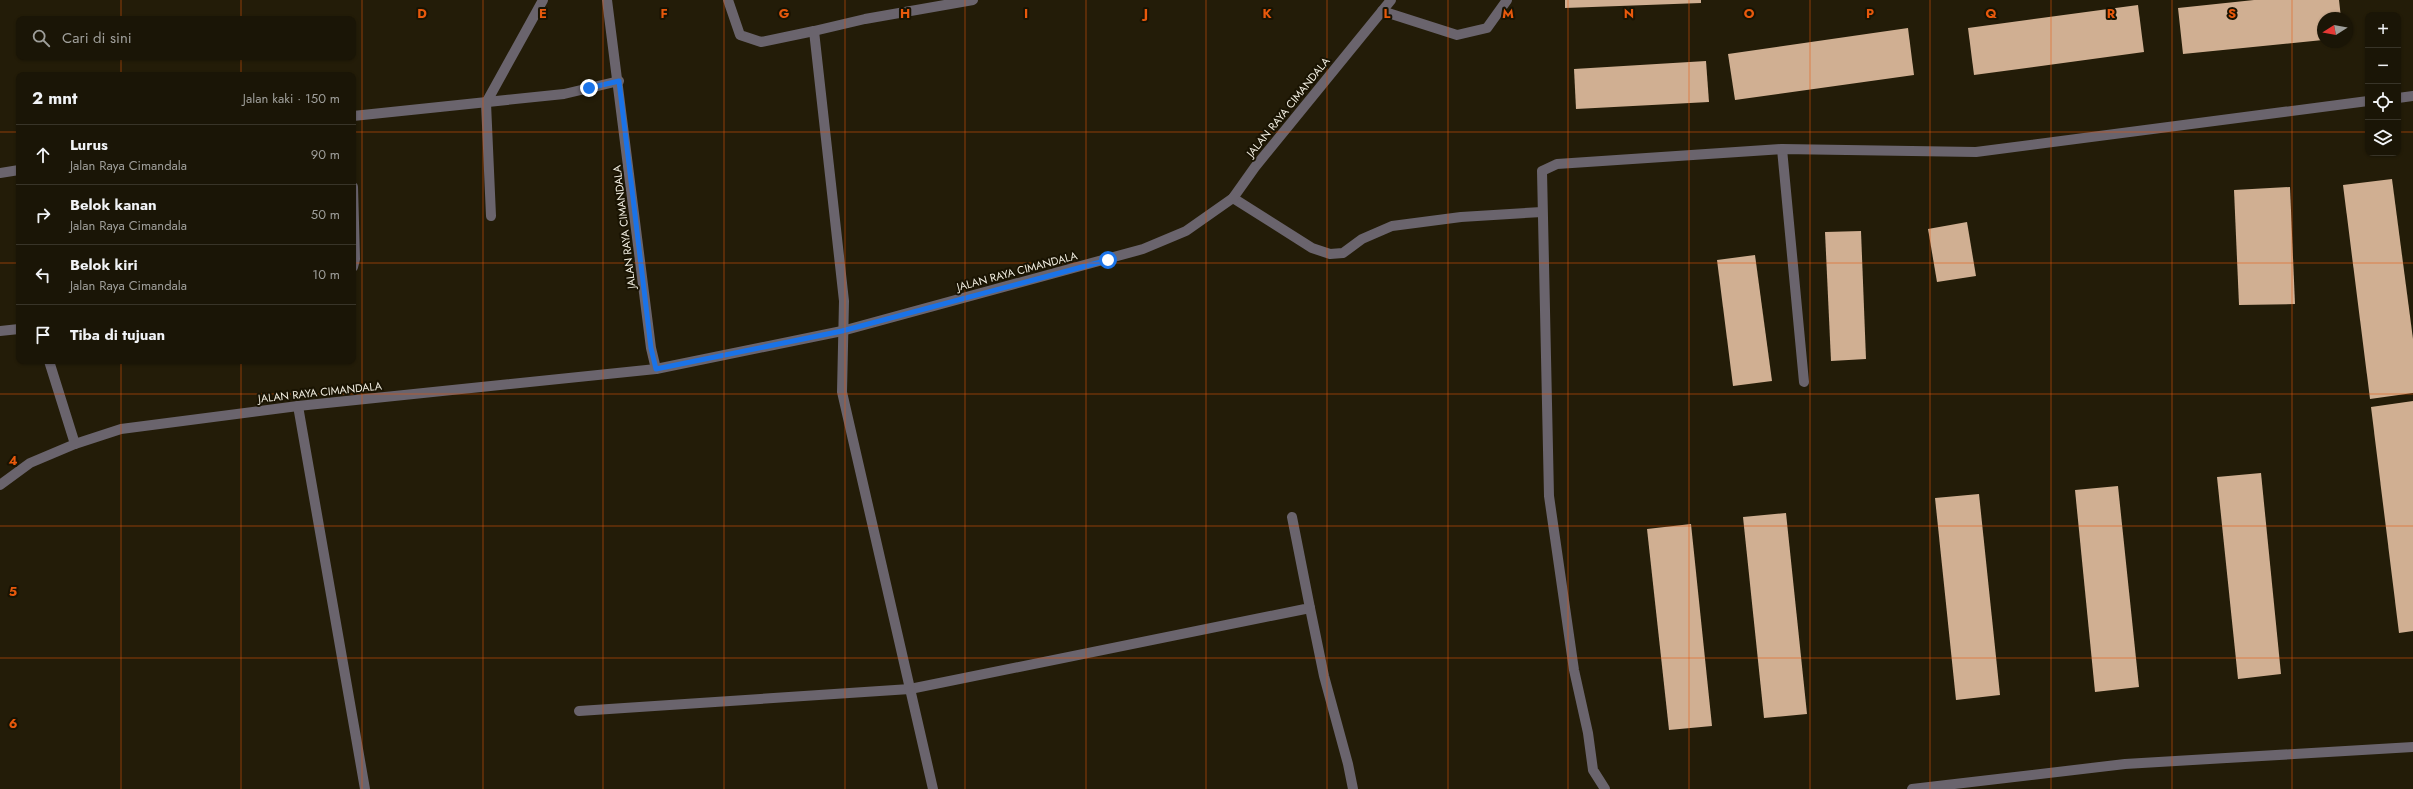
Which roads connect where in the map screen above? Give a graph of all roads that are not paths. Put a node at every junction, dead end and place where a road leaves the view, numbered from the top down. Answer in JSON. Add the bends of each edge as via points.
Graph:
{"nodes":[{"id":1,"x":544,"y":0,"type":"edge"},
{"id":2,"x":607,"y":0,"type":"edge"},
{"id":3,"x":728,"y":0,"type":"edge"},
{"id":4,"x":973,"y":0,"type":"edge"},
{"id":5,"x":1391,"y":0,"type":"edge"},
{"id":6,"x":1507,"y":0,"type":"edge"},
{"id":7,"x":1382,"y":10,"type":"junction"},
{"id":8,"x":814,"y":31,"type":"junction"},
{"id":9,"x":619,"y":81,"type":"junction"},
{"id":10,"x":2413,"y":96,"type":"edge"},
{"id":11,"x":2401,"y":98,"type":"edge"},
{"id":12,"x":2365,"y":102,"type":"edge"},
{"id":13,"x":486,"y":103,"type":"junction"},
{"id":14,"x":356,"y":116,"type":"edge"},
{"id":15,"x":1782,"y":148,"type":"junction"},
{"id":16,"x":16,"y":170,"type":"edge"},
{"id":17,"x":0,"y":173,"type":"edge"},
{"id":18,"x":1233,"y":198,"type":"junction"},
{"id":19,"x":1542,"y":212,"type":"junction"},
{"id":20,"x":491,"y":216,"type":"dead end"},
{"id":21,"x":16,"y":329,"type":"edge"},
{"id":22,"x":0,"y":331,"type":"edge"},
{"id":23,"x":842,"y":331,"type":"junction"},
{"id":24,"x":50,"y":364,"type":"edge"},
{"id":25,"x":656,"y":369,"type":"junction"},
{"id":26,"x":1804,"y":382,"type":"dead end"},
{"id":27,"x":298,"y":406,"type":"junction"},
{"id":28,"x":74,"y":444,"type":"junction"},
{"id":29,"x":0,"y":485,"type":"edge"},
{"id":30,"x":1292,"y":517,"type":"dead end"},
{"id":31,"x":1310,"y":608,"type":"junction"},
{"id":32,"x":910,"y":689,"type":"junction"},
{"id":33,"x":578,"y":711,"type":"dead end"},
{"id":34,"x":2413,"y":747,"type":"edge"},
{"id":35,"x":365,"y":789,"type":"edge"},
{"id":36,"x":933,"y":789,"type":"edge"},
{"id":37,"x":1352,"y":789,"type":"edge"},
{"id":38,"x":1606,"y":789,"type":"edge"},
{"id":39,"x":1912,"y":789,"type":"edge"}],
"edges":[{"from":1,"to":13,"type":"street"},
{"from":2,"to":9,"type":"street","name":"JALAN RAYA CIMANDALA"},
{"from":3,"to":8,"type":"street","via":[[740,35],[762,42]]},
{"from":4,"to":8,"type":"street","via":[[865,19]]},
{"from":5,"to":7,"type":"street","name":"JALAN RAYA CIMANDALA"},
{"from":6,"to":7,"type":"street","via":[[1488,28],[1457,35]]},
{"from":7,"to":18,"type":"street","name":"JALAN RAYA CIMANDALA","via":[[1255,167]]},
{"from":8,"to":23,"type":"street","via":[[844,301]]},
{"from":9,"to":13,"type":"street","via":[[564,94]]},
{"from":9,"to":25,"type":"street","name":"JALAN RAYA CIMANDALA","via":[[651,348]]},
{"from":10,"to":11,"type":"street"},
{"from":12,"to":15,"type":"street","via":[[1976,152]]},
{"from":13,"to":14,"type":"street"},
{"from":13,"to":20,"type":"street"},
{"from":15,"to":19,"type":"street","via":[[1557,164],[1542,171]]},
{"from":15,"to":26,"type":"street"},
{"from":16,"to":17,"type":"street"},
{"from":18,"to":19,"type":"street","via":[[1312,248],[1330,254],[1343,253],[1362,239],[1392,226],[1460,217]]},
{"from":18,"to":23,"type":"street","name":"JALAN RAYA CIMANDALA","via":[[1186,231],[1143,249]]},
{"from":19,"to":38,"type":"street","via":[[1549,496],[1574,670],[1593,770]]},
{"from":21,"to":22,"type":"street"},
{"from":23,"to":25,"type":"street","name":"JALAN RAYA CIMANDALA"},
{"from":23,"to":32,"type":"street","via":[[842,392]]},
{"from":24,"to":28,"type":"street"},
{"from":25,"to":27,"type":"street","name":"JALAN RAYA CIMANDALA"},
{"from":27,"to":28,"type":"street","name":"JALAN RAYA CIMANDALA","via":[[121,428]]},
{"from":27,"to":35,"type":"street"},
{"from":28,"to":29,"type":"street","name":"JALAN RAYA CIMANDALA","via":[[30,463]]},
{"from":30,"to":31,"type":"street"},
{"from":31,"to":32,"type":"street"},
{"from":31,"to":37,"type":"street"},
{"from":32,"to":33,"type":"street"},
{"from":32,"to":36,"type":"street"},
{"from":34,"to":39,"type":"street","via":[[2125,764]]}]}
